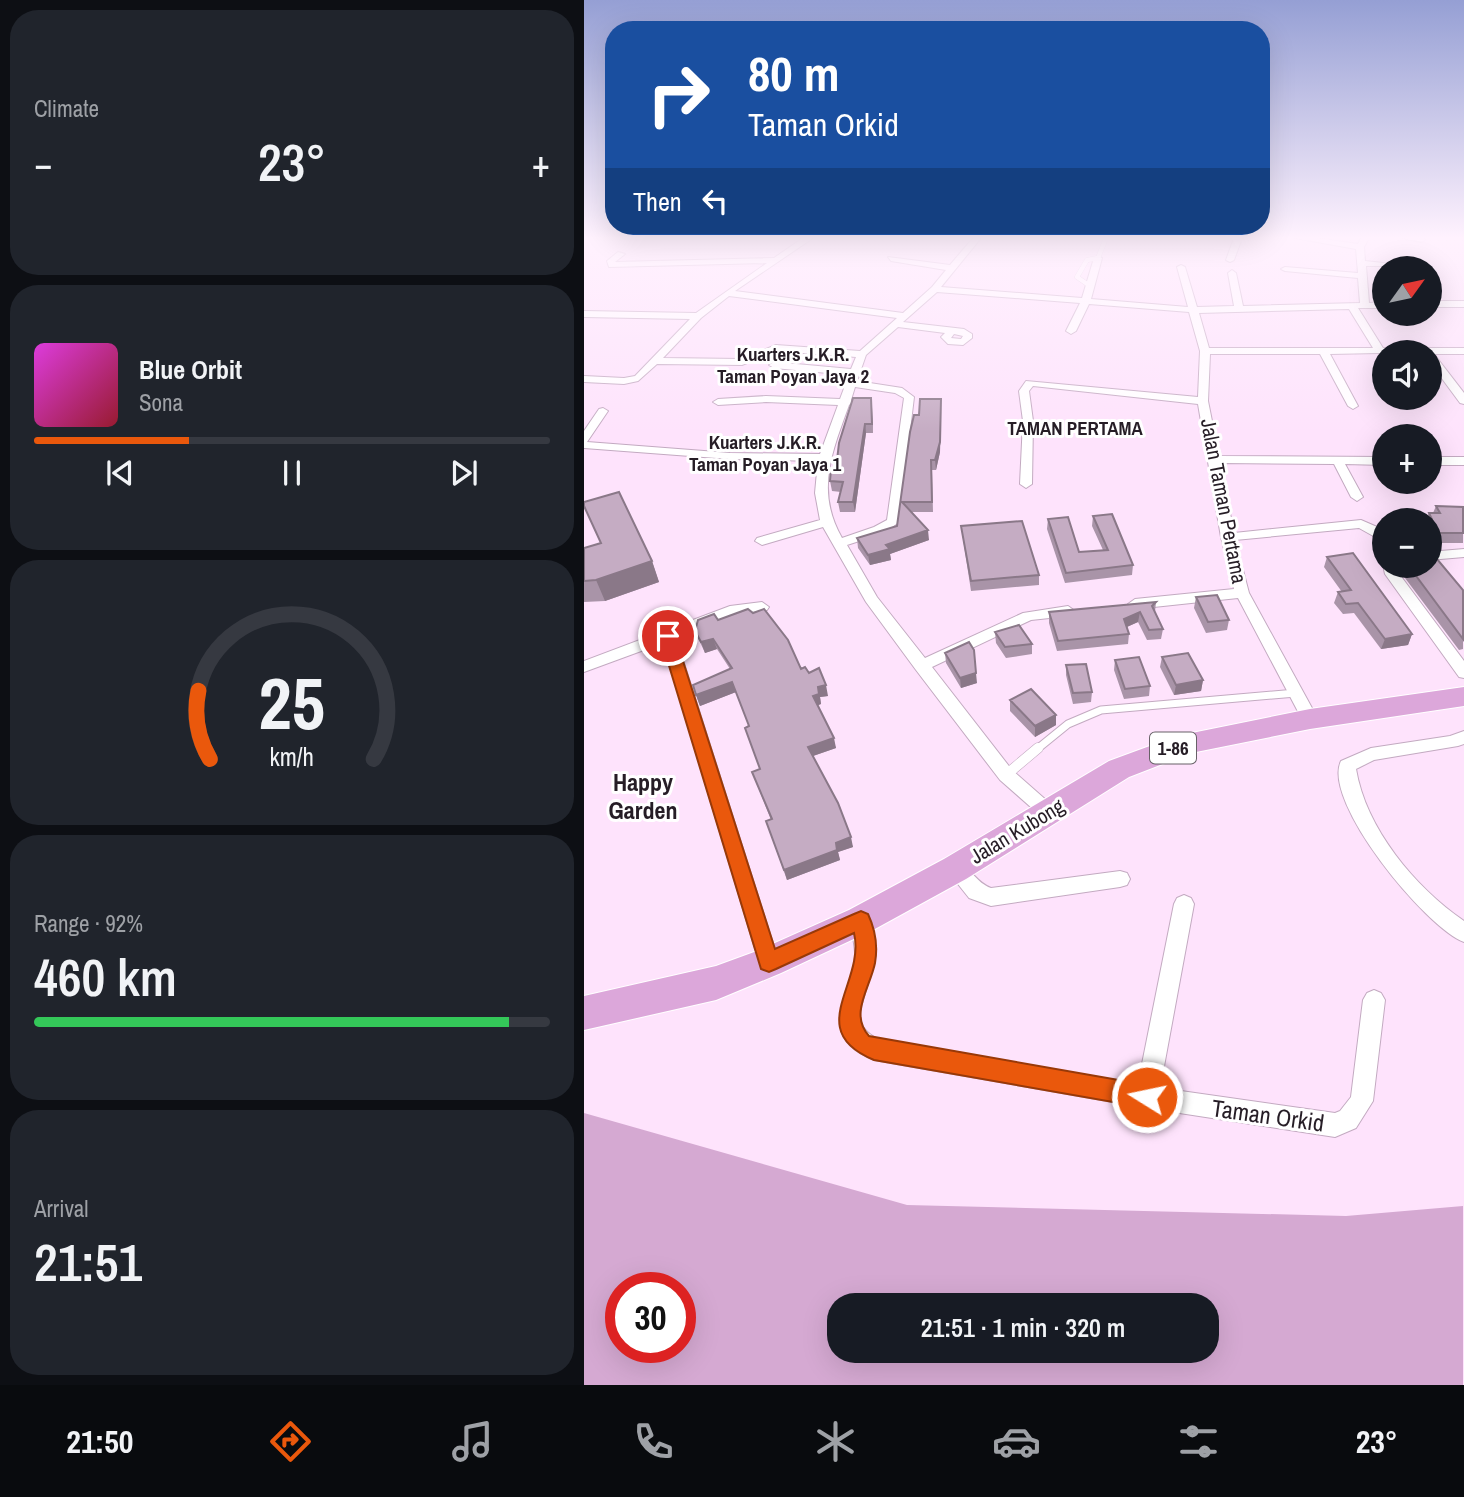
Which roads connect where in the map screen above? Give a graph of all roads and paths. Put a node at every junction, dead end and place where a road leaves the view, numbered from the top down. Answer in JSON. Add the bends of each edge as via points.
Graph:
{"nodes":[{"id":1,"x":715,"y":303,"type":"edge"},
{"id":2,"x":789,"y":303,"type":"edge"},
{"id":3,"x":920,"y":303,"type":"edge"},
{"id":4,"x":1085,"y":303,"type":"edge"},
{"id":5,"x":1115,"y":303,"type":"edge"},
{"id":6,"x":1193,"y":303,"type":"edge"},
{"id":7,"x":1238,"y":303,"type":"edge"},
{"id":8,"x":1442,"y":304,"type":"edge"},
{"id":9,"x":1464,"y":304,"type":"edge"},
{"id":10,"x":1351,"y":305,"type":"junction"},
{"id":11,"x":1365,"y":305,"type":"joint"},
{"id":12,"x":1372,"y":305,"type":"edge"},
{"id":13,"x":1239,"y":308,"type":"junction"},
{"id":14,"x":1195,"y":310,"type":"junction"},
{"id":15,"x":586,"y":316,"type":"edge"},
{"id":16,"x":698,"y":316,"type":"junction"},
{"id":17,"x":900,"y":320,"type":"junction"},
{"id":18,"x":951,"y":331,"type":"dead end"},
{"id":19,"x":1071,"y":331,"type":"dead end"},
{"id":20,"x":1373,"y":340,"type":"edge"},
{"id":21,"x":1205,"y":351,"type":"junction"},
{"id":22,"x":1323,"y":351,"type":"junction"},
{"id":23,"x":1372,"y":351,"type":"edge"},
{"id":24,"x":1464,"y":351,"type":"edge"},
{"id":25,"x":1442,"y":352,"type":"edge"},
{"id":26,"x":862,"y":354,"type":"junction"},
{"id":27,"x":657,"y":360,"type":"junction"},
{"id":28,"x":774,"y":365,"type":"dead end"},
{"id":29,"x":1442,"y":371,"type":"edge"},
{"id":30,"x":855,"y":378,"type":"junction"},
{"id":31,"x":584,"y":379,"type":"edge"},
{"id":32,"x":1204,"y":401,"type":"junction"},
{"id":33,"x":1464,"y":401,"type":"edge"},
{"id":34,"x":718,"y":402,"type":"dead end"},
{"id":35,"x":847,"y":402,"type":"junction"},
{"id":36,"x":1353,"y":406,"type":"dead end"},
{"id":37,"x":603,"y":411,"type":"dead end"},
{"id":38,"x":584,"y":439,"type":"edge"},
{"id":39,"x":584,"y":445,"type":"edge"},
{"id":40,"x":824,"y":458,"type":"junction"},
{"id":41,"x":1216,"y":460,"type":"junction"},
{"id":42,"x":1338,"y":461,"type":"junction"},
{"id":43,"x":1372,"y":461,"type":"edge"},
{"id":44,"x":1442,"y":461,"type":"edge"},
{"id":45,"x":1464,"y":461,"type":"edge"},
{"id":46,"x":1026,"y":484,"type":"dead end"},
{"id":47,"x":1357,"y":496,"type":"dead end"},
{"id":48,"x":827,"y":522,"type":"junction"},
{"id":49,"x":1372,"y":529,"type":"edge"},
{"id":50,"x":1228,"y":537,"type":"junction"},
{"id":51,"x":762,"y":541,"type":"dead end"},
{"id":52,"x":839,"y":543,"type":"junction"},
{"id":53,"x":1464,"y":553,"type":"edge"},
{"id":54,"x":1442,"y":555,"type":"edge"},
{"id":55,"x":1396,"y":578,"type":"edge"},
{"id":56,"x":1242,"y":593,"type":"junction"},
{"id":57,"x":1118,"y":606,"type":"edge"},
{"id":58,"x":762,"y":607,"type":"edge"},
{"id":59,"x":1090,"y":608,"type":"edge"},
{"id":60,"x":668,"y":636,"type":"junction"},
{"id":61,"x":921,"y":666,"type":"junction"},
{"id":62,"x":584,"y":667,"type":"edge"},
{"id":63,"x":1464,"y":673,"type":"edge"},
{"id":64,"x":1296,"y":693,"type":"junction"},
{"id":65,"x":1464,"y":696,"type":"edge"},
{"id":66,"x":1310,"y":719,"type":"junction"},
{"id":67,"x":1464,"y":737,"type":"edge"},
{"id":68,"x":1006,"y":775,"type":"junction"},
{"id":69,"x":1048,"y":812,"type":"junction"},
{"id":70,"x":955,"y":869,"type":"junction"},
{"id":71,"x":1120,"y":879,"type":"dead end"},
{"id":72,"x":1184,"y":904,"type":"dead end"},
{"id":73,"x":861,"y":920,"type":"junction"},
{"id":74,"x":1464,"y":933,"type":"edge"},
{"id":75,"x":769,"y":962,"type":"junction"},
{"id":76,"x":1374,"y":1000,"type":"dead end"},
{"id":77,"x":584,"y":1013,"type":"edge"},
{"id":78,"x":1147,"y":1097,"type":"junction"}],
"edges":[{"from":1,"to":16,"type":"street"},
{"from":2,"to":17,"type":"street"},
{"from":3,"to":17,"type":"street"},
{"from":4,"to":19,"type":"street"},
{"from":5,"to":14,"type":"street"},
{"from":6,"to":14,"type":"street","name":"Jalan Taman Pertama"},
{"from":7,"to":13,"type":"street"},
{"from":8,"to":9,"type":"street"},
{"from":10,"to":11,"type":"street"},
{"from":10,"to":13,"type":"street"},
{"from":10,"to":20,"type":"street"},
{"from":11,"to":12,"type":"street"},
{"from":13,"to":14,"type":"street"},
{"from":14,"to":21,"type":"street","name":"Jalan Taman Pertama"},
{"from":15,"to":16,"type":"street"},
{"from":16,"to":27,"type":"street"},
{"from":17,"to":18,"type":"street"},
{"from":17,"to":26,"type":"street"},
{"from":21,"to":22,"type":"street"},
{"from":21,"to":32,"type":"street","name":"Jalan Taman Pertama"},
{"from":22,"to":23,"type":"street"},
{"from":22,"to":36,"type":"street"},
{"from":24,"to":25,"type":"street"},
{"from":26,"to":27,"type":"street","via":[[775,348],[742,362]]},
{"from":26,"to":30,"type":"street"},
{"from":27,"to":31,"type":"street","via":[[634,380]]},
{"from":28,"to":30,"type":"street"},
{"from":29,"to":33,"type":"street"},
{"from":30,"to":35,"type":"street"},
{"from":30,"to":52,"type":"street","via":[[909,397],[893,522]]},
{"from":32,"to":41,"type":"street","name":"Jalan Taman Pertama"},
{"from":32,"to":46,"type":"street","via":[[1030,383],[1024,391]]},
{"from":34,"to":35,"type":"street","via":[[765,398]]},
{"from":35,"to":40,"type":"street"},
{"from":37,"to":38,"type":"street"},
{"from":39,"to":40,"type":"street"},
{"from":40,"to":48,"type":"street","via":[[821,493]]},
{"from":41,"to":42,"type":"street"},
{"from":41,"to":50,"type":"street","name":"Jalan Taman Pertama"},
{"from":42,"to":43,"type":"street"},
{"from":42,"to":47,"type":"street"},
{"from":44,"to":45,"type":"street"},
{"from":48,"to":51,"type":"street"},
{"from":48,"to":52,"type":"street"},
{"from":49,"to":50,"type":"street","via":[[1360,524]]},
{"from":50,"to":56,"type":"street","name":"Jalan Taman Pertama"},
{"from":52,"to":61,"type":"street","via":[[872,599]]},
{"from":53,"to":54,"type":"street"},
{"from":55,"to":63,"type":"street"},
{"from":56,"to":57,"type":"street"},
{"from":56,"to":64,"type":"street","name":"Jalan Taman Pertama"},
{"from":58,"to":60,"type":"street","via":[[735,609]]},
{"from":59,"to":61,"type":"street","via":[[1028,617]]},
{"from":60,"to":62,"type":"street"},
{"from":60,"to":75,"type":"street"},
{"from":61,"to":68,"type":"street"},
{"from":64,"to":66,"type":"street","name":"Jalan Taman Pertama"},
{"from":64,"to":68,"type":"lane","via":[[1101,710],[1068,724]]},
{"from":65,"to":66,"type":"highway","name":"Jalan Kubong","number":"1-86"},
{"from":66,"to":69,"type":"highway","name":"Jalan Kubong","number":"1-86","via":[[1187,743],[1119,769]]},
{"from":67,"to":74,"type":"street","via":[[1371,754],[1346,766],[1366,822],[1398,871],[1426,905]]},
{"from":68,"to":69,"type":"street"},
{"from":69,"to":70,"type":"highway","name":"Jalan Kubong","number":"1-86"},
{"from":70,"to":71,"type":"street","via":[[976,892],[991,897]]},
{"from":70,"to":73,"type":"highway","name":"Jalan Kubong","number":"1-86"},
{"from":72,"to":78,"type":"street"},
{"from":73,"to":75,"type":"highway","name":"Jalan Kubong","number":"1-86"},
{"from":73,"to":78,"type":"street","name":"Taman Orkid","via":[[865,962],[849,1022],[862,1043],[874,1049]]},
{"from":75,"to":77,"type":"highway","name":"Jalan Kubong","number":"1-86","via":[[716,983]]},
{"from":76,"to":78,"type":"street","name":"Taman Orkid","via":[[1362,1101],[1348,1120],[1335,1125]]}]}
